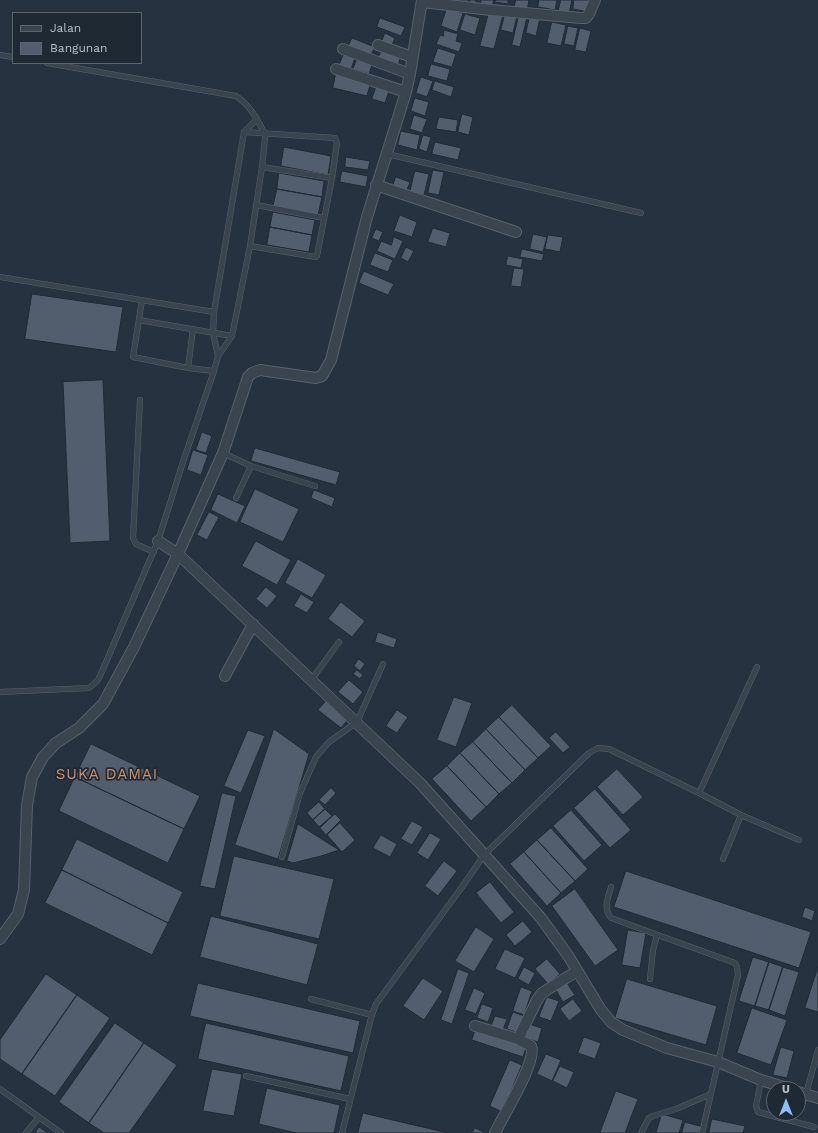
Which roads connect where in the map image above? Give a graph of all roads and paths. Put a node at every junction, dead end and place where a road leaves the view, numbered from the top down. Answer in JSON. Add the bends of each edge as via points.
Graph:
{"nodes":[{"id":1,"x":595,"y":0,"type":"edge"},
{"id":2,"x":422,"y":1,"type":"edge"},
{"id":3,"x":378,"y":45,"type":"dead end"},
{"id":4,"x":343,"y":49,"type":"dead end"},
{"id":5,"x":0,"y":55,"type":"edge"},
{"id":6,"x":12,"y":57,"type":"edge"},
{"id":7,"x":412,"y":57,"type":"junction"},
{"id":8,"x":53,"y":64,"type":"edge"},
{"id":9,"x":336,"y":70,"type":"dead end"},
{"id":10,"x":410,"y":74,"type":"junction"},
{"id":11,"x":406,"y":92,"type":"junction"},
{"id":12,"x":256,"y":120,"type":"junction"},
{"id":13,"x":244,"y":132,"type":"junction"},
{"id":14,"x":265,"y":134,"type":"junction"},
{"id":15,"x":387,"y":154,"type":"junction"},
{"id":16,"x":262,"y":167,"type":"junction"},
{"id":17,"x":332,"y":178,"type":"junction"},
{"id":18,"x":376,"y":185,"type":"junction"},
{"id":19,"x":256,"y":205,"type":"junction"},
{"id":20,"x":641,"y":213,"type":"dead end"},
{"id":21,"x":324,"y":218,"type":"junction"},
{"id":22,"x":516,"y":232,"type":"dead end"},
{"id":23,"x":250,"y":246,"type":"junction"},
{"id":24,"x":0,"y":277,"type":"edge"},
{"id":25,"x":142,"y":300,"type":"junction"},
{"id":26,"x":214,"y":312,"type":"junction"},
{"id":27,"x":139,"y":320,"type":"junction"},
{"id":28,"x":193,"y":329,"type":"junction"},
{"id":29,"x":213,"y":333,"type":"junction"},
{"id":30,"x":232,"y":336,"type":"junction"},
{"id":31,"x":218,"y":356,"type":"junction"},
{"id":32,"x":188,"y":368,"type":"junction"},
{"id":33,"x":214,"y":371,"type":"junction"},
{"id":34,"x":140,"y":400,"type":"dead end"},
{"id":35,"x":223,"y":453,"type":"junction"},
{"id":36,"x":251,"y":466,"type":"junction"},
{"id":37,"x":315,"y":486,"type":"dead end"},
{"id":38,"x":236,"y":498,"type":"dead end"},
{"id":39,"x":158,"y":541,"type":"junction"},
{"id":40,"x":154,"y":552,"type":"junction"},
{"id":41,"x":178,"y":554,"type":"junction"},
{"id":42,"x":253,"y":624,"type":"junction"},
{"id":43,"x":339,"y":642,"type":"dead end"},
{"id":44,"x":383,"y":664,"type":"dead end"},
{"id":45,"x":757,"y":667,"type":"dead end"},
{"id":46,"x":225,"y":676,"type":"dead end"},
{"id":47,"x":312,"y":679,"type":"junction"},
{"id":48,"x":0,"y":692,"type":"edge"},
{"id":49,"x":357,"y":722,"type":"junction"},
{"id":50,"x":699,"y":793,"type":"junction"},
{"id":51,"x":741,"y":816,"type":"junction"},
{"id":52,"x":799,"y":840,"type":"dead end"},
{"id":53,"x":484,"y":855,"type":"junction"},
{"id":54,"x":282,"y":857,"type":"dead end"},
{"id":55,"x":723,"y":859,"type":"dead end"},
{"id":56,"x":611,"y":887,"type":"dead end"},
{"id":57,"x":657,"y":935,"type":"junction"},
{"id":58,"x":0,"y":939,"type":"edge"},
{"id":59,"x":577,"y":971,"type":"junction"},
{"id":60,"x":650,"y":979,"type":"dead end"},
{"id":61,"x":311,"y":999,"type":"dead end"},
{"id":62,"x":372,"y":1015,"type":"junction"},
{"id":63,"x":475,"y":1026,"type":"dead end"},
{"id":64,"x":518,"y":1039,"type":"junction"},
{"id":65,"x":818,"y":1050,"type":"edge"},
{"id":66,"x":718,"y":1062,"type":"junction"},
{"id":67,"x":246,"y":1076,"type":"dead end"},
{"id":68,"x":761,"y":1080,"type":"junction"},
{"id":69,"x":766,"y":1082,"type":"edge"},
{"id":70,"x":806,"y":1082,"type":"edge"},
{"id":71,"x":0,"y":1089,"type":"edge"},
{"id":72,"x":711,"y":1094,"type":"junction"},
{"id":73,"x":806,"y":1094,"type":"edge"},
{"id":74,"x":818,"y":1098,"type":"edge"},
{"id":75,"x":350,"y":1099,"type":"junction"},
{"id":76,"x":38,"y":1117,"type":"junction"},
{"id":77,"x":814,"y":1127,"type":"dead end"},
{"id":78,"x":26,"y":1133,"type":"edge"},
{"id":79,"x":62,"y":1133,"type":"edge"},
{"id":80,"x":342,"y":1133,"type":"edge"},
{"id":81,"x":494,"y":1133,"type":"edge"},
{"id":82,"x":641,"y":1133,"type":"edge"},
{"id":83,"x":702,"y":1133,"type":"edge"}],
"edges":[{"from":1,"to":2,"type":"street","via":[[586,18]]},
{"from":2,"to":7,"type":"street"},
{"from":3,"to":7,"type":"street"},
{"from":4,"to":10,"type":"street"},
{"from":5,"to":6,"type":"lane"},
{"from":7,"to":10,"type":"street"},
{"from":8,"to":12,"type":"lane","via":[[236,96],[253,112]]},
{"from":9,"to":11,"type":"street"},
{"from":10,"to":11,"type":"street"},
{"from":11,"to":15,"type":"street"},
{"from":12,"to":13,"type":"lane"},
{"from":12,"to":14,"type":"lane"},
{"from":13,"to":14,"type":"lane"},
{"from":13,"to":26,"type":"lane"},
{"from":14,"to":16,"type":"lane"},
{"from":14,"to":17,"type":"lane","via":[[335,138],[337,143]]},
{"from":15,"to":18,"type":"street"},
{"from":15,"to":20,"type":"lane"},
{"from":16,"to":17,"type":"lane"},
{"from":16,"to":19,"type":"lane"},
{"from":17,"to":21,"type":"lane"},
{"from":18,"to":22,"type":"street"},
{"from":18,"to":35,"type":"street","via":[[331,360],[322,376],[316,378],[260,370],[252,373],[248,377]]},
{"from":19,"to":21,"type":"lane"},
{"from":19,"to":23,"type":"lane"},
{"from":21,"to":23,"type":"lane","via":[[319,254],[316,257]]},
{"from":23,"to":30,"type":"lane"},
{"from":24,"to":25,"type":"lane"},
{"from":25,"to":26,"type":"lane"},
{"from":25,"to":27,"type":"lane"},
{"from":26,"to":29,"type":"lane"},
{"from":27,"to":28,"type":"lane"},
{"from":27,"to":32,"type":"lane","via":[[132,357]]},
{"from":28,"to":29,"type":"lane"},
{"from":28,"to":32,"type":"lane"},
{"from":29,"to":30,"type":"lane"},
{"from":29,"to":31,"type":"lane"},
{"from":30,"to":31,"type":"lane"},
{"from":31,"to":33,"type":"lane"},
{"from":32,"to":33,"type":"lane"},
{"from":33,"to":39,"type":"lane"},
{"from":34,"to":40,"type":"lane","via":[[134,540],[136,544]]},
{"from":35,"to":36,"type":"lane"},
{"from":35,"to":41,"type":"street"},
{"from":36,"to":37,"type":"lane"},
{"from":36,"to":38,"type":"lane"},
{"from":39,"to":40,"type":"lane"},
{"from":39,"to":41,"type":"street"},
{"from":40,"to":48,"type":"lane","via":[[100,676],[94,684],[89,688]]},
{"from":41,"to":42,"type":"street"},
{"from":41,"to":58,"type":"street","via":[[103,704],[79,728],[43,757],[32,777],[27,805],[24,890],[18,914]]},
{"from":42,"to":46,"type":"street"},
{"from":42,"to":47,"type":"street"},
{"from":43,"to":47,"type":"lane"},
{"from":44,"to":49,"type":"lane"},
{"from":45,"to":50,"type":"lane"},
{"from":47,"to":49,"type":"street"},
{"from":49,"to":53,"type":"street","via":[[420,782]]},
{"from":49,"to":54,"type":"lane","via":[[329,742],[316,757],[300,793]]},
{"from":50,"to":51,"type":"lane"},
{"from":50,"to":53,"type":"lane","via":[[609,749],[598,748],[589,753]]},
{"from":51,"to":52,"type":"lane"},
{"from":51,"to":55,"type":"lane"},
{"from":53,"to":59,"type":"street","via":[[541,918]]},
{"from":53,"to":62,"type":"lane","via":[[376,1004]]},
{"from":56,"to":57,"type":"lane","via":[[606,911],[611,918]]},
{"from":57,"to":60,"type":"lane"},
{"from":57,"to":66,"type":"lane","via":[[735,963],[737,967],[738,975]]},
{"from":59,"to":64,"type":"street","via":[[542,993]]},
{"from":59,"to":66,"type":"street","via":[[604,1014],[623,1030],[667,1048]]},
{"from":61,"to":62,"type":"lane"},
{"from":62,"to":75,"type":"lane"},
{"from":63,"to":64,"type":"street"},
{"from":64,"to":81,"type":"street","via":[[531,1046],[532,1054],[510,1106]]},
{"from":65,"to":70,"type":"lane"},
{"from":66,"to":68,"type":"street"},
{"from":66,"to":72,"type":"lane"},
{"from":67,"to":75,"type":"lane"},
{"from":68,"to":69,"type":"street"},
{"from":68,"to":77,"type":"lane","via":[[756,1106],[758,1112]]},
{"from":71,"to":76,"type":"lane"},
{"from":72,"to":82,"type":"lane","via":[[649,1118]]},
{"from":72,"to":83,"type":"lane"},
{"from":73,"to":74,"type":"street"},
{"from":75,"to":80,"type":"lane"},
{"from":76,"to":78,"type":"lane"},
{"from":76,"to":79,"type":"lane"}]}
